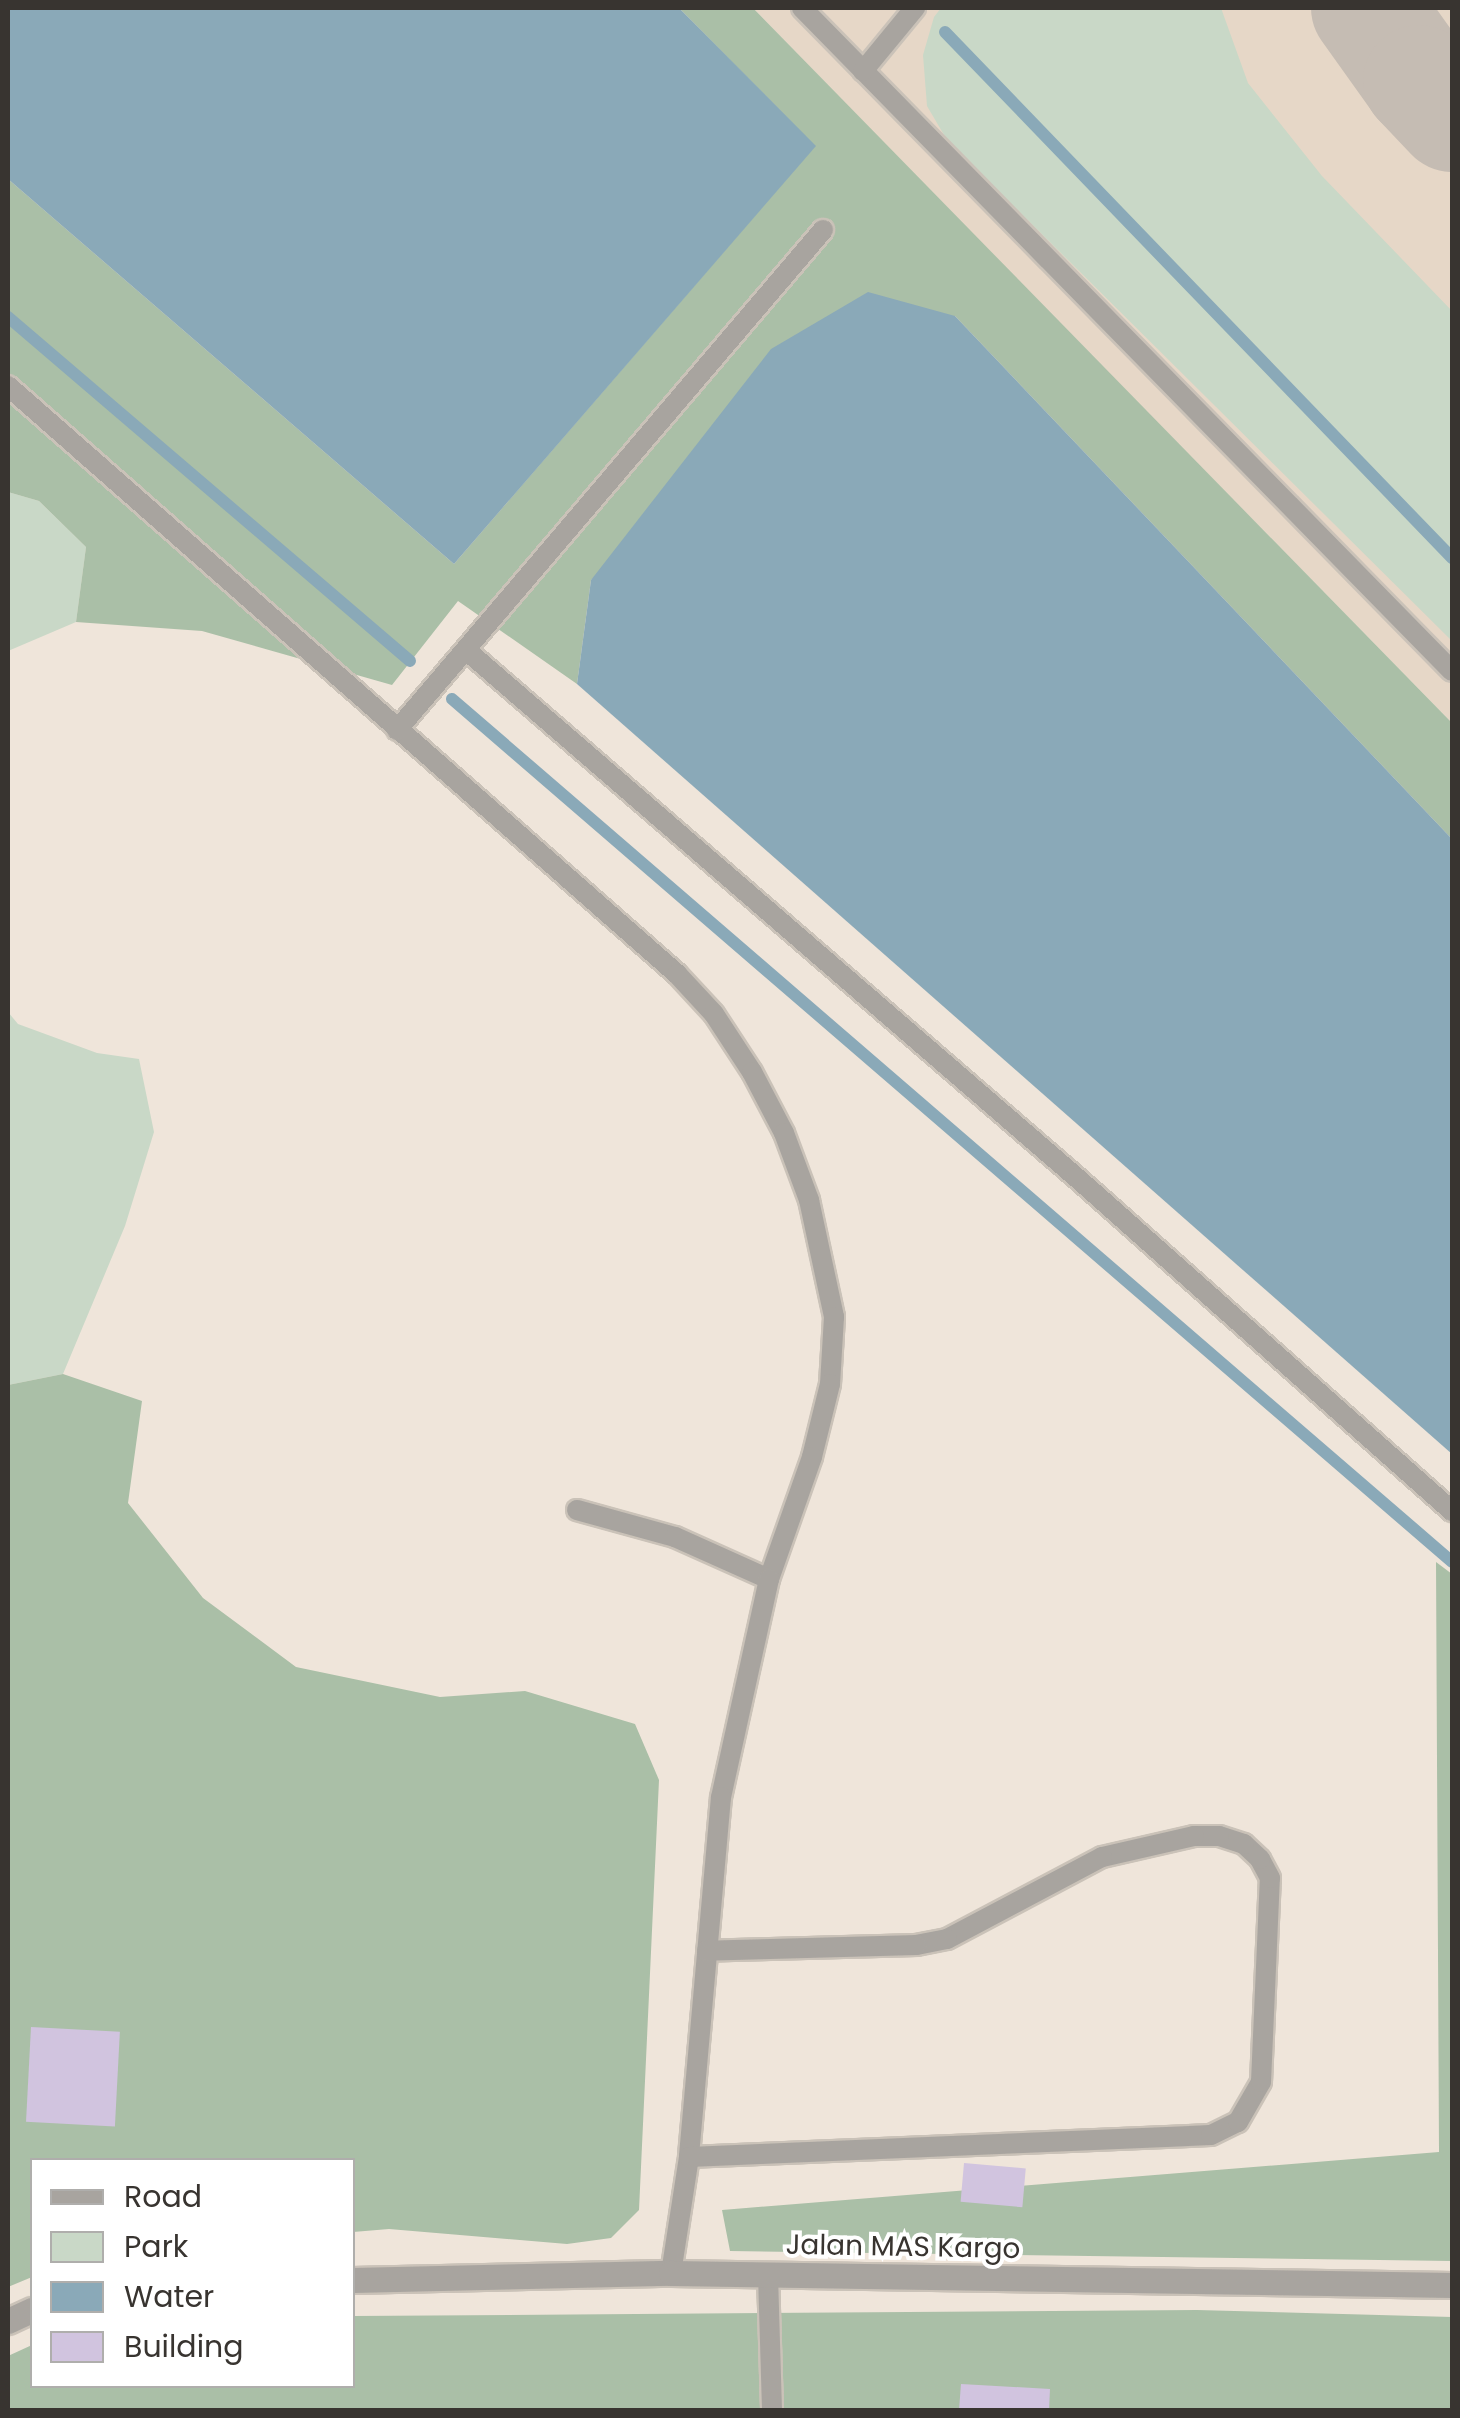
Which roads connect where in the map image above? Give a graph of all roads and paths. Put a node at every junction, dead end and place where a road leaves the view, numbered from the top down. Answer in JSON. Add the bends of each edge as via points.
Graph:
{"nodes":[{"id":1,"x":802,"y":8,"type":"edge"},
{"id":2,"x":915,"y":8,"type":"edge"},
{"id":3,"x":863,"y":71,"type":"junction"},
{"id":4,"x":823,"y":230,"type":"dead end"},
{"id":5,"x":8,"y":386,"type":"edge"},
{"id":6,"x":466,"y":650,"type":"junction"},
{"id":7,"x":1452,"y":672,"type":"edge"},
{"id":8,"x":397,"y":730,"type":"junction"},
{"id":9,"x":577,"y":1510,"type":"dead end"},
{"id":10,"x":1452,"y":1511,"type":"edge"},
{"id":11,"x":768,"y":1580,"type":"junction"},
{"id":12,"x":706,"y":1950,"type":"junction"},
{"id":13,"x":689,"y":2157,"type":"junction"},
{"id":14,"x":671,"y":2273,"type":"junction"},
{"id":15,"x":768,"y":2275,"type":"junction"},
{"id":16,"x":355,"y":2280,"type":"edge"},
{"id":17,"x":1452,"y":2286,"type":"edge"},
{"id":18,"x":772,"y":2410,"type":"edge"}],
"edges":[{"from":1,"to":3,"type":"lane"},
{"from":2,"to":3,"type":"lane"},
{"from":3,"to":7,"type":"lane"},
{"from":4,"to":6,"type":"lane"},
{"from":5,"to":8,"type":"lane"},
{"from":6,"to":8,"type":"lane"},
{"from":6,"to":10,"type":"lane"},
{"from":8,"to":11,"type":"lane","via":[[677,974],[714,1014],[784,1133],[809,1200],[834,1317],[830,1384],[812,1457]]},
{"from":9,"to":11,"type":"lane","via":[[676,1537]]},
{"from":11,"to":12,"type":"lane","via":[[721,1797]]},
{"from":12,"to":13,"type":"lane"},
{"from":12,"to":13,"type":"lane","via":[[947,1939],[1102,1857],[1194,1836],[1244,1844],[1270,1878],[1261,2082],[1238,2122],[1211,2135]]},
{"from":13,"to":14,"type":"lane"},
{"from":14,"to":15,"type":"street","name":"Jalan MAS Kargo"},
{"from":14,"to":16,"type":"street","name":"Jalan MAS Kargo"},
{"from":15,"to":17,"type":"street","name":"Jalan MAS Kargo"},
{"from":15,"to":18,"type":"lane"}]}
